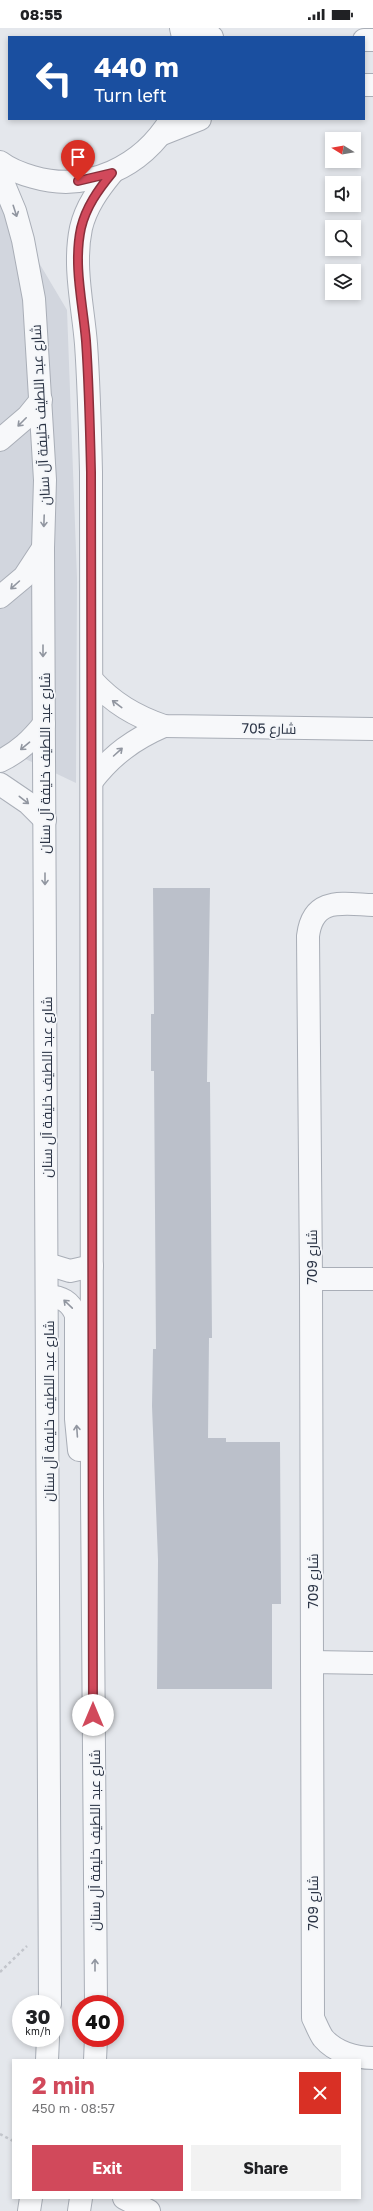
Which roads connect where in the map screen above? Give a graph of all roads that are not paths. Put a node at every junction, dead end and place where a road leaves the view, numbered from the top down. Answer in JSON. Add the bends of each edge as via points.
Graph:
{"nodes":[{"id":1,"x":198,"y":28,"type":"edge"},
{"id":2,"x":210,"y":36,"type":"edge"},
{"id":3,"x":196,"y":120,"type":"edge"},
{"id":4,"x":166,"y":127,"type":"edge"},
{"id":5,"x":0,"y":162,"type":"edge"},
{"id":6,"x":112,"y":173,"type":"junction"},
{"id":7,"x":0,"y":175,"type":"edge"},
{"id":8,"x":41,"y":400,"type":"junction"},
{"id":9,"x":0,"y":440,"type":"edge"},
{"id":10,"x":43,"y":548,"type":"junction"},
{"id":11,"x":0,"y":597,"type":"edge"},
{"id":12,"x":92,"y":680,"type":"junction"},
{"id":13,"x":44,"y":724,"type":"junction"},
{"id":14,"x":164,"y":726,"type":"junction"},
{"id":15,"x":373,"y":729,"type":"edge"},
{"id":16,"x":0,"y":762,"type":"edge"},
{"id":17,"x":92,"y":781,"type":"junction"},
{"id":18,"x":0,"y":784,"type":"edge"},
{"id":19,"x":45,"y":820,"type":"junction"},
{"id":20,"x":373,"y":905,"type":"edge"},
{"id":21,"x":47,"y":1264,"type":"junction"},
{"id":22,"x":92,"y":1266,"type":"junction"},
{"id":23,"x":311,"y":1279,"type":"junction"},
{"id":24,"x":373,"y":1279,"type":"edge"},
{"id":25,"x":47,"y":1296,"type":"junction"},
{"id":26,"x":92,"y":1496,"type":"junction"},
{"id":27,"x":312,"y":1662,"type":"junction"},
{"id":28,"x":373,"y":1663,"type":"edge"},
{"id":29,"x":50,"y":1995,"type":"edge"},
{"id":30,"x":96,"y":1995,"type":"edge"},
{"id":31,"x":48,"y":2047,"type":"edge"},
{"id":32,"x":96,"y":2047,"type":"edge"},
{"id":33,"x":373,"y":2058,"type":"edge"},
{"id":34,"x":47,"y":2059,"type":"edge"},
{"id":35,"x":95,"y":2059,"type":"edge"},
{"id":36,"x":31,"y":2199,"type":"edge"},
{"id":37,"x":81,"y":2199,"type":"edge"},
{"id":38,"x":126,"y":2199,"type":"edge"},
{"id":39,"x":28,"y":2211,"type":"edge"},
{"id":40,"x":79,"y":2211,"type":"edge"},
{"id":41,"x":149,"y":2211,"type":"edge"}],
"edges":[{"from":1,"to":2,"type":"street"},
{"from":3,"to":4,"type":"street"},
{"from":4,"to":6,"type":"street","via":[[147,150],[131,163]]},
{"from":5,"to":6,"type":"street","via":[[22,174],[44,180],[90,180]]},
{"from":6,"to":12,"type":"street","name":"شارع عبد اللطيف خليفة آل سنان","via":[[98,189],[88,207],[78,248],[90,410]]},
{"from":7,"to":8,"type":"street","name":"شارع عبد اللطيف خليفة آل سنان","one_way":true,"via":[[15,211],[30,269]]},
{"from":8,"to":9,"type":"street","one_way":true,"via":[[23,421]]},
{"from":8,"to":10,"type":"street","name":"شارع عبد اللطيف خليفة آل سنان","one_way":true,"via":[[46,480]]},
{"from":10,"to":11,"type":"street","one_way":true,"via":[[24,577]]},
{"from":10,"to":13,"type":"street","name":"شارع عبد اللطيف خليفة آل سنان","one_way":true},
{"from":14,"to":12,"type":"street","name":"شارع 705","one_way":true,"via":[[124,709]]},
{"from":12,"to":17,"type":"street","name":"شارع عبد اللطيف خليفة آل سنان"},
{"from":13,"to":16,"type":"street","one_way":true,"via":[[15,754]]},
{"from":13,"to":19,"type":"street","name":"شارع عبد اللطيف خليفة آل سنان"},
{"from":14,"to":15,"type":"street","name":"شارع 705"},
{"from":17,"to":14,"type":"street","name":"شارع 705","one_way":true,"via":[[106,762],[123,747]]},
{"from":17,"to":22,"type":"street","name":"شارع عبد اللطيف خليفة آل سنان"},
{"from":18,"to":19,"type":"street","one_way":true,"via":[[28,803]]},
{"from":19,"to":21,"type":"street","name":"شارع عبد اللطيف خليفة آل سنان","one_way":true},
{"from":20,"to":23,"type":"street","name":"شارع 709","via":[[326,906],[312,918],[309,927]]},
{"from":21,"to":22,"type":"street","via":[[70,1271]]},
{"from":21,"to":25,"type":"street","name":"شارع عبد اللطيف خليفة آل سنان"},
{"from":22,"to":26,"type":"street","name":"شارع عبد اللطيف خليفة آل سنان"},
{"from":23,"to":24,"type":"street"},
{"from":23,"to":27,"type":"street","name":"شارع 709"},
{"from":26,"to":25,"type":"street","one_way":true,"via":[[84,1474],[77,1436],[76,1315],[69,1303],[62,1298]]},
{"from":25,"to":29,"type":"street","name":"شارع عبد اللطيف خليفة آل سنان"},
{"from":30,"to":26,"type":"street","name":"شارع عبد اللطيف خليفة آل سنان","one_way":true},
{"from":27,"to":28,"type":"street"},
{"from":27,"to":33,"type":"street","name":"شارع 709","via":[[313,2018],[324,2038],[342,2052]]},
{"from":31,"to":34,"type":"street"},
{"from":32,"to":35,"type":"street"},
{"from":36,"to":39,"type":"street"},
{"from":37,"to":40,"type":"street"},
{"from":38,"to":41,"type":"street"}]}
